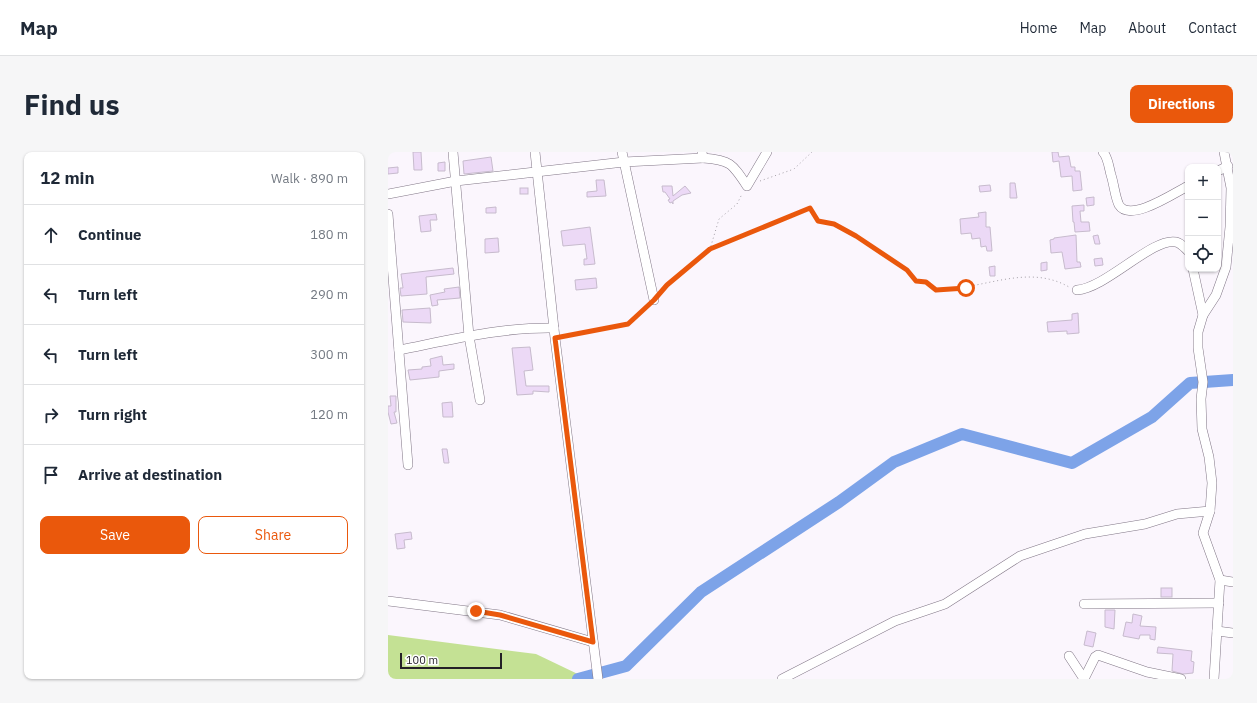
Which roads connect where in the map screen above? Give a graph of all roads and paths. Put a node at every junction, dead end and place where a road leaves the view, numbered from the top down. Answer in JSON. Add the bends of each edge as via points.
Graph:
{"nodes":[{"id":1,"x":453,"y":152,"type":"edge"},
{"id":2,"x":535,"y":152,"type":"edge"},
{"id":3,"x":622,"y":152,"type":"edge"},
{"id":4,"x":767,"y":152,"type":"edge"},
{"id":5,"x":812,"y":152,"type":"edge"},
{"id":6,"x":1103,"y":152,"type":"edge"},
{"id":7,"x":1224,"y":152,"type":"edge"},
{"id":8,"x":702,"y":155,"type":"edge"},
{"id":9,"x":624,"y":162,"type":"junction"},
{"id":10,"x":1228,"y":166,"type":"junction"},
{"id":11,"x":1221,"y":170,"type":"edge"},
{"id":12,"x":537,"y":172,"type":"junction"},
{"id":13,"x":456,"y":181,"type":"junction"},
{"id":14,"x":760,"y":181,"type":"dead end"},
{"id":15,"x":747,"y":186,"type":"junction"},
{"id":16,"x":1185,"y":188,"type":"edge"},
{"id":17,"x":388,"y":194,"type":"edge"},
{"id":18,"x":388,"y":214,"type":"edge"},
{"id":19,"x":1185,"y":248,"type":"edge"},
{"id":20,"x":710,"y":249,"type":"junction"},
{"id":21,"x":1194,"y":272,"type":"edge"},
{"id":22,"x":1077,"y":290,"type":"joint"},
{"id":23,"x":654,"y":300,"type":"junction"},
{"id":24,"x":1203,"y":315,"type":"junction"},
{"id":25,"x":554,"y":328,"type":"junction"},
{"id":26,"x":469,"y":336,"type":"junction"},
{"id":27,"x":555,"y":338,"type":"junction"},
{"id":28,"x":399,"y":350,"type":"junction"},
{"id":29,"x":480,"y":400,"type":"dead end"},
{"id":30,"x":408,"y":465,"type":"dead end"},
{"id":31,"x":1210,"y":511,"type":"junction"},
{"id":32,"x":1220,"y":580,"type":"junction"},
{"id":33,"x":1233,"y":582,"type":"edge"},
{"id":34,"x":388,"y":601,"type":"edge"},
{"id":35,"x":1219,"y":603,"type":"junction"},
{"id":36,"x":1084,"y":604,"type":"dead end"},
{"id":37,"x":1217,"y":632,"type":"junction"},
{"id":38,"x":1233,"y":633,"type":"edge"},
{"id":39,"x":593,"y":642,"type":"junction"},
{"id":40,"x":1069,"y":656,"type":"dead end"},
{"id":41,"x":598,"y":679,"type":"edge"},
{"id":42,"x":782,"y":679,"type":"edge"},
{"id":43,"x":1084,"y":679,"type":"edge"},
{"id":44,"x":1181,"y":679,"type":"edge"},
{"id":45,"x":1214,"y":679,"type":"edge"}],
"edges":[{"from":1,"to":13,"type":"street"},
{"from":2,"to":12,"type":"street"},
{"from":3,"to":9,"type":"street"},
{"from":4,"to":15,"type":"street"},
{"from":5,"to":14,"type":"path","via":[[794,169]]},
{"from":6,"to":16,"type":"street","via":[[1119,204],[1124,210],[1132,212],[1145,208]]},
{"from":7,"to":10,"type":"street"},
{"from":8,"to":9,"type":"street"},
{"from":8,"to":15,"type":"street","via":[[724,160],[736,169]]},
{"from":9,"to":12,"type":"street"},
{"from":9,"to":23,"type":"street"},
{"from":10,"to":11,"type":"street"},
{"from":10,"to":24,"type":"street","via":[[1231,188],[1226,267],[1216,295]]},
{"from":12,"to":13,"type":"street"},
{"from":12,"to":25,"type":"street"},
{"from":13,"to":17,"type":"street"},
{"from":13,"to":26,"type":"street"},
{"from":15,"to":20,"type":"path","via":[[737,204],[719,219]]},
{"from":18,"to":28,"type":"street"},
{"from":19,"to":22,"type":"street","via":[[1174,241],[1164,243],[1136,258],[1111,277],[1083,290]]},
{"from":20,"to":22,"type":"path","via":[[810,208],[818,221],[834,224],[856,236],[907,270],[916,281],[926,282],[936,290],[966,288],[1033,276],[1062,283]]},
{"from":20,"to":23,"type":"path","via":[[667,285]]},
{"from":21,"to":24,"type":"street"},
{"from":23,"to":27,"type":"path","via":[[628,324]]},
{"from":24,"to":31,"type":"street","via":[[1198,332],[1198,348],[1203,382],[1202,429],[1212,483]]},
{"from":25,"to":26,"type":"street"},
{"from":25,"to":27,"type":"street"},
{"from":26,"to":28,"type":"street"},
{"from":26,"to":29,"type":"street"},
{"from":27,"to":39,"type":"street"},
{"from":28,"to":30,"type":"street"},
{"from":31,"to":32,"type":"street","via":[[1203,533]]},
{"from":31,"to":42,"type":"street","via":[[1177,514],[1145,524],[1085,534],[1020,556],[945,604],[895,621]]},
{"from":32,"to":33,"type":"street"},
{"from":32,"to":35,"type":"street"},
{"from":34,"to":39,"type":"street","via":[[500,615]]},
{"from":35,"to":36,"type":"street"},
{"from":35,"to":37,"type":"street"},
{"from":37,"to":38,"type":"street"},
{"from":37,"to":45,"type":"street"},
{"from":39,"to":41,"type":"street"},
{"from":40,"to":43,"type":"street"},
{"from":43,"to":44,"type":"street","via":[[1098,655],[1147,672]]}]}
